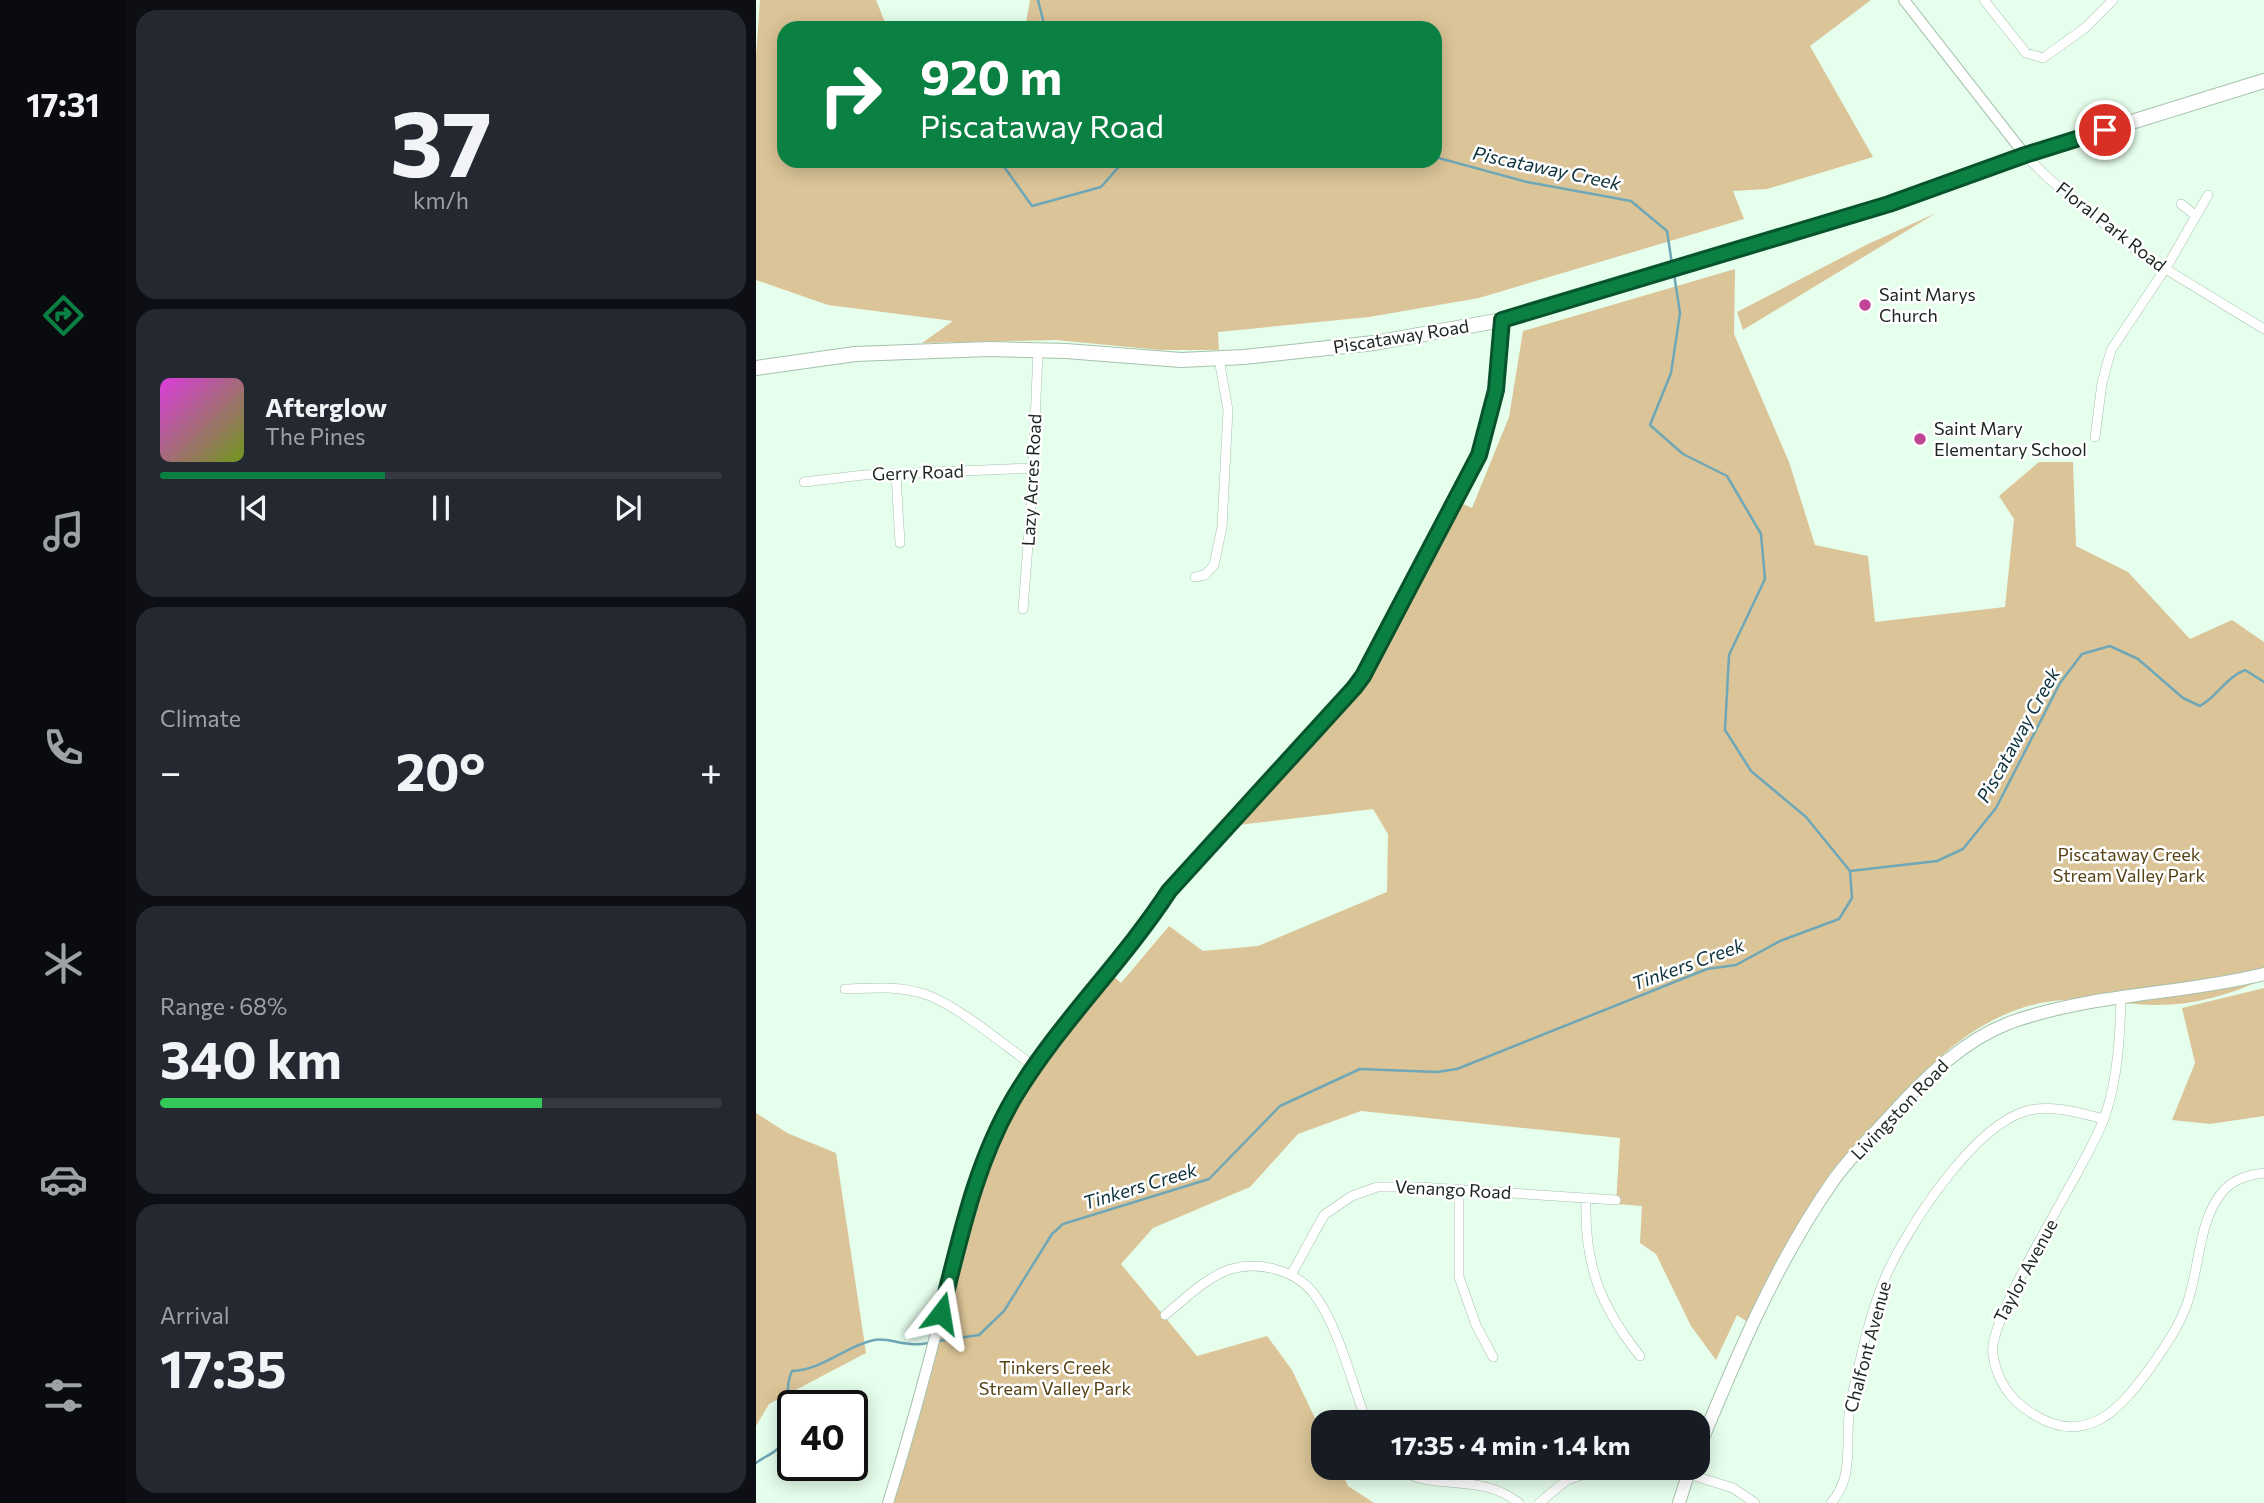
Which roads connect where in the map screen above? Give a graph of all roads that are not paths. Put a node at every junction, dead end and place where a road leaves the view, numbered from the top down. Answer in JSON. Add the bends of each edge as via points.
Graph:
{"nodes":[{"id":1,"x":1904,"y":0,"type":"edge"},
{"id":2,"x":1984,"y":0,"type":"edge"},
{"id":3,"x":2113,"y":0,"type":"edge"},
{"id":4,"x":2264,"y":81,"type":"edge"},
{"id":5,"x":2025,"y":155,"type":"junction"},
{"id":6,"x":2208,"y":195,"type":"dead end"},
{"id":7,"x":2181,"y":204,"type":"dead end"},
{"id":8,"x":2196,"y":216,"type":"junction"},
{"id":9,"x":2163,"y":269,"type":"junction"},
{"id":10,"x":1502,"y":320,"type":"junction"},
{"id":11,"x":2264,"y":329,"type":"edge"},
{"id":12,"x":1038,"y":350,"type":"junction"},
{"id":13,"x":1219,"y":359,"type":"junction"},
{"id":14,"x":756,"y":368,"type":"edge"},
{"id":15,"x":2095,"y":437,"type":"dead end"},
{"id":16,"x":1033,"y":468,"type":"junction"},
{"id":17,"x":896,"y":475,"type":"junction"},
{"id":18,"x":804,"y":482,"type":"dead end"},
{"id":19,"x":900,"y":542,"type":"dead end"},
{"id":20,"x":1195,"y":577,"type":"dead end"},
{"id":21,"x":1023,"y":609,"type":"dead end"},
{"id":22,"x":2264,"y":974,"type":"edge"},
{"id":23,"x":845,"y":989,"type":"dead end"},
{"id":24,"x":2121,"y":996,"type":"junction"},
{"id":25,"x":1035,"y":1067,"type":"junction"},
{"id":26,"x":2104,"y":1119,"type":"junction"},
{"id":27,"x":2264,"y":1173,"type":"edge"},
{"id":28,"x":1458,"y":1189,"type":"junction"},
{"id":29,"x":1586,"y":1198,"type":"junction"},
{"id":30,"x":1616,"y":1200,"type":"dead end"},
{"id":31,"x":1291,"y":1275,"type":"junction"},
{"id":32,"x":1165,"y":1315,"type":"dead end"},
{"id":33,"x":1640,"y":1356,"type":"dead end"},
{"id":34,"x":1493,"y":1357,"type":"dead end"},
{"id":35,"x":1362,"y":1410,"type":"edge"},
{"id":36,"x":1710,"y":1421,"type":"edge"},
{"id":37,"x":1710,"y":1479,"type":"edge"},
{"id":38,"x":1426,"y":1480,"type":"edge"},
{"id":39,"x":1567,"y":1480,"type":"edge"},
{"id":40,"x":1686,"y":1480,"type":"edge"},
{"id":41,"x":888,"y":1503,"type":"edge"},
{"id":42,"x":1519,"y":1503,"type":"edge"},
{"id":43,"x":1539,"y":1503,"type":"edge"},
{"id":44,"x":1679,"y":1503,"type":"edge"},
{"id":45,"x":1755,"y":1503,"type":"edge"},
{"id":46,"x":1831,"y":1503,"type":"edge"}],
"edges":[{"from":1,"to":5,"type":"street","name":"Floral Park Road"},
{"from":2,"to":3,"type":"street","via":[[2026,53],[2043,58],[2085,28]]},
{"from":4,"to":5,"type":"main road","name":"Piscataway Road"},
{"from":5,"to":9,"type":"street","name":"Floral Park Road","via":[[2109,230]]},
{"from":5,"to":10,"type":"main road","name":"Piscataway Road","via":[[1889,204]]},
{"from":6,"to":8,"type":"street"},
{"from":7,"to":8,"type":"street"},
{"from":8,"to":9,"type":"street"},
{"from":9,"to":11,"type":"street","name":"Floral Park Road"},
{"from":9,"to":15,"type":"street","via":[[2109,356]]},
{"from":10,"to":13,"type":"main road","name":"Piscataway Road","via":[[1374,343]]},
{"from":10,"to":25,"type":"street","via":[[1496,390],[1479,455],[1363,676],[1169,891]]},
{"from":12,"to":13,"type":"main road","name":"Piscataway Road"},
{"from":12,"to":14,"type":"main road","name":"Piscataway Road","via":[[855,354]]},
{"from":12,"to":16,"type":"street","name":"Lazy Acres Road"},
{"from":13,"to":20,"type":"street","via":[[1228,410],[1222,527],[1214,565],[1205,575]]},
{"from":16,"to":17,"type":"street","name":"Gerry Road"},
{"from":16,"to":21,"type":"street","name":"Lazy Acres Road"},
{"from":17,"to":18,"type":"street","name":"Gerry Road"},
{"from":17,"to":19,"type":"street"},
{"from":22,"to":24,"type":"main road","name":"Livingston Road"},
{"from":23,"to":25,"type":"street","via":[[887,987],[920,993]]},
{"from":24,"to":26,"type":"street","name":"Taylor Avenue","via":[[2118,1062]]},
{"from":24,"to":36,"type":"main road","name":"Livingston Road","via":[[2032,1016],[1993,1030],[1944,1062],[1904,1101],[1834,1179],[1808,1220],[1748,1330]]},
{"from":25,"to":41,"type":"street","via":[[1002,1119],[966,1214]]},
{"from":26,"to":27,"type":"street","name":"Taylor Avenue","via":[[1993,1339],[1994,1365],[2009,1394],[2023,1408],[2054,1423],[2093,1423],[2126,1402],[2180,1320],[2208,1222],[2221,1195],[2241,1179]]},
{"from":26,"to":46,"type":"street","name":"Chalfont Avenue","via":[[2044,1109],[2010,1118],[1975,1143],[1925,1209],[1896,1256],[1878,1300],[1849,1413],[1847,1473]]},
{"from":28,"to":29,"type":"street","name":"Venango Road"},
{"from":28,"to":31,"type":"street","name":"Venango Road","via":[[1386,1186],[1352,1196],[1324,1215]]},
{"from":28,"to":34,"type":"street","via":[[1459,1276]]},
{"from":29,"to":30,"type":"street","name":"Venango Road"},
{"from":29,"to":33,"type":"street","via":[[1591,1270],[1612,1315]]},
{"from":31,"to":32,"type":"street","via":[[1246,1266],[1230,1270]]},
{"from":31,"to":35,"type":"street","via":[[1314,1294],[1324,1312]]},
{"from":37,"to":45,"type":"street"},
{"from":38,"to":42,"type":"street","via":[[1485,1486]]},
{"from":39,"to":43,"type":"street"},
{"from":40,"to":44,"type":"main road"}]}
